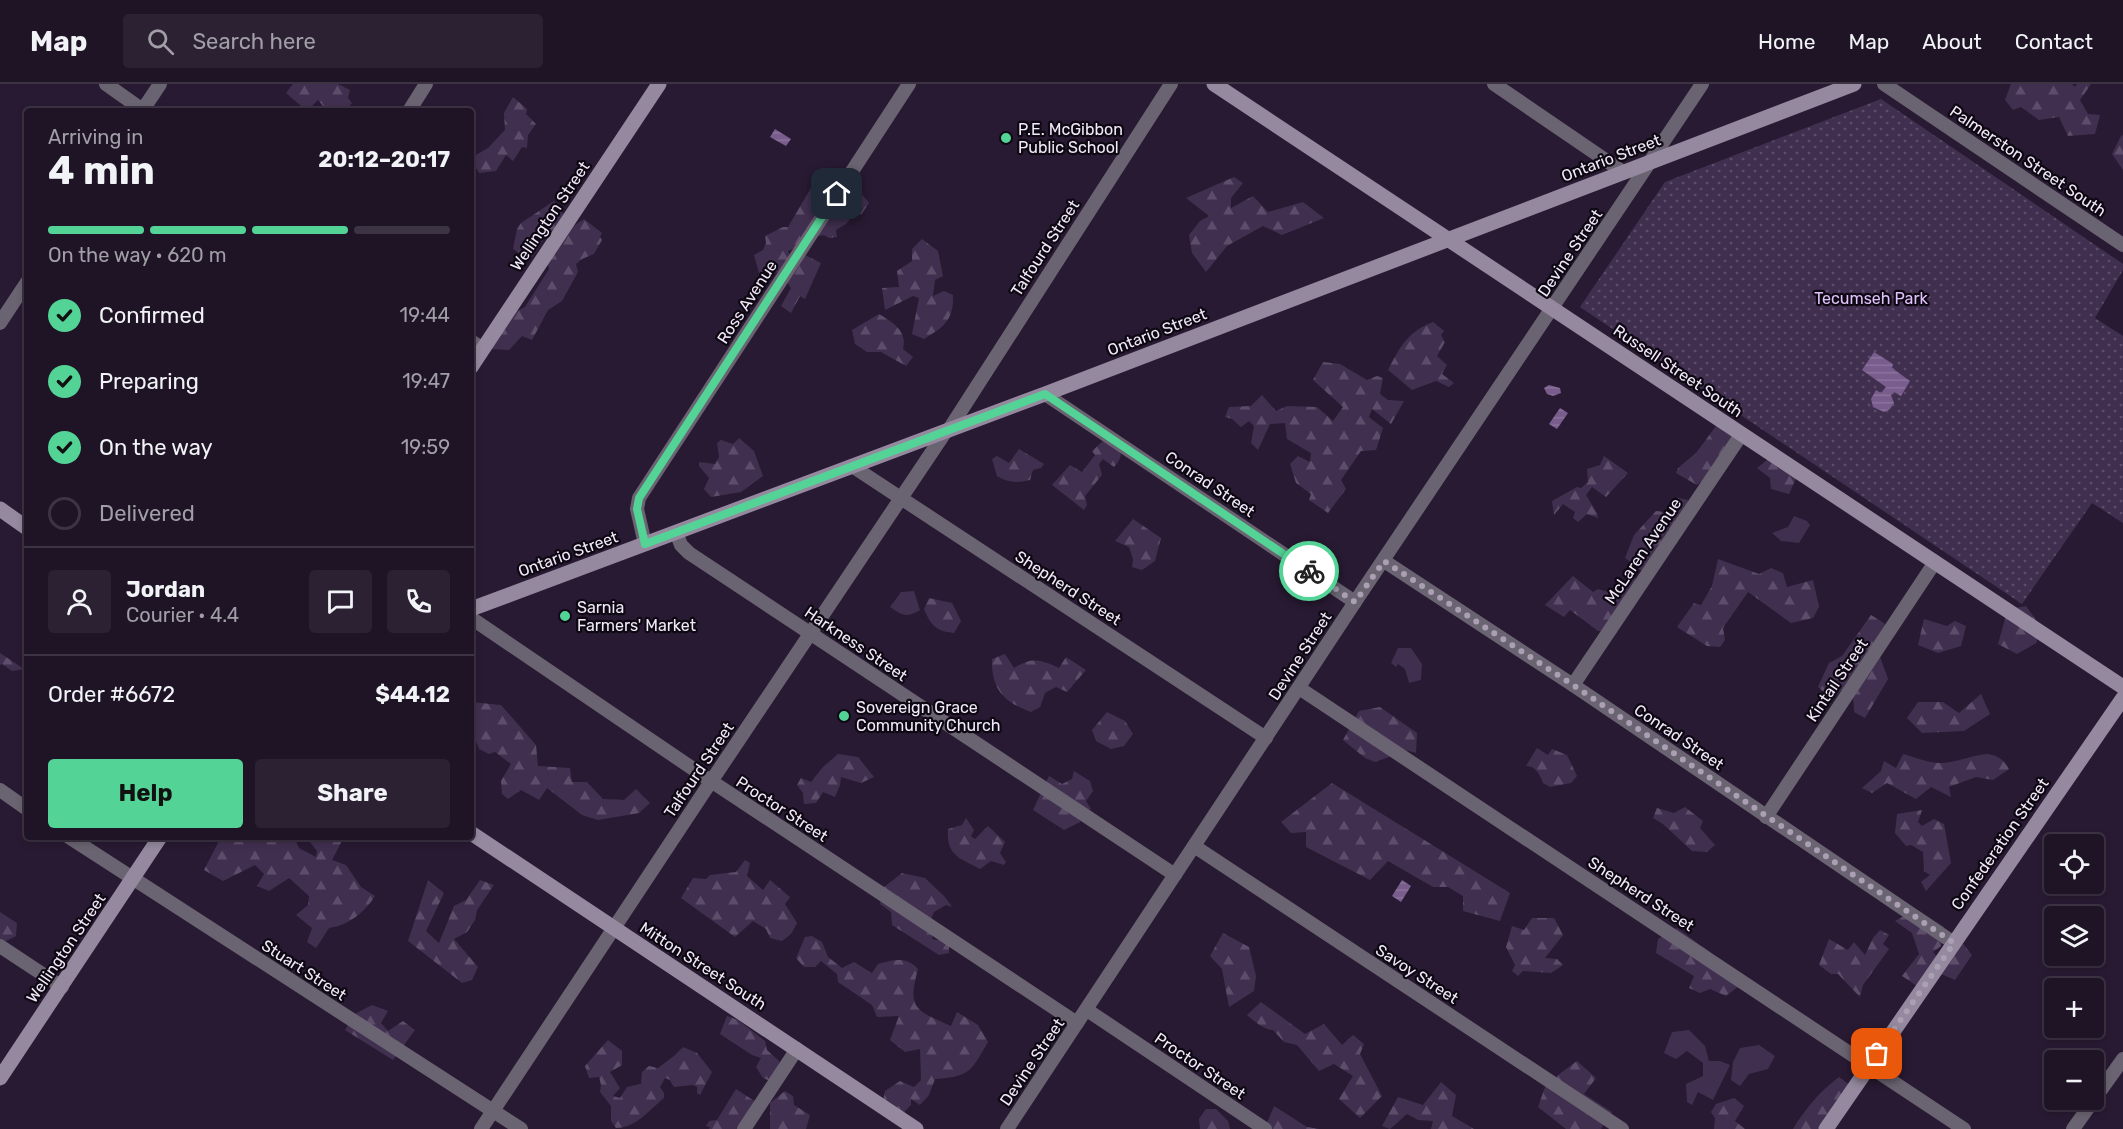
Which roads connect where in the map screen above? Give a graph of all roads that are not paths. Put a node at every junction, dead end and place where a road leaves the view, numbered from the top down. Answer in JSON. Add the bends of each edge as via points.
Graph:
{"nodes":[{"id":1,"x":106,"y":84,"type":"edge"},
{"id":2,"x":159,"y":84,"type":"edge"},
{"id":3,"x":426,"y":84,"type":"edge"},
{"id":4,"x":659,"y":84,"type":"edge"},
{"id":5,"x":909,"y":84,"type":"edge"},
{"id":6,"x":1171,"y":84,"type":"edge"},
{"id":7,"x":1214,"y":84,"type":"edge"},
{"id":8,"x":1494,"y":84,"type":"edge"},
{"id":9,"x":1702,"y":84,"type":"edge"},
{"id":10,"x":1854,"y":84,"type":"edge"},
{"id":11,"x":1884,"y":84,"type":"edge"},
{"id":12,"x":139,"y":108,"type":"edge"},
{"id":13,"x":145,"y":108,"type":"edge"},
{"id":14,"x":411,"y":108,"type":"edge"},
{"id":15,"x":1650,"y":163,"type":"junction"},
{"id":16,"x":1623,"y":172,"type":"junction"},
{"id":17,"x":1448,"y":239,"type":"junction"},
{"id":18,"x":2123,"y":245,"type":"edge"},
{"id":19,"x":24,"y":287,"type":"edge"},
{"id":20,"x":1553,"y":309,"type":"junction"},
{"id":21,"x":0,"y":323,"type":"edge"},
{"id":22,"x":477,"y":345,"type":"edge"},
{"id":23,"x":1045,"y":394,"type":"junction"},
{"id":24,"x":947,"y":431,"type":"junction"},
{"id":25,"x":1741,"y":435,"type":"junction"},
{"id":26,"x":852,"y":466,"type":"junction"},
{"id":27,"x":902,"y":499,"type":"junction"},
{"id":28,"x":0,"y":509,"type":"edge"},
{"id":29,"x":24,"y":526,"type":"edge"},
{"id":30,"x":676,"y":532,"type":"junction"},
{"id":31,"x":645,"y":544,"type":"junction"},
{"id":32,"x":1384,"y":561,"type":"junction"},
{"id":33,"x":1935,"y":562,"type":"junction"},
{"id":34,"x":1355,"y":602,"type":"junction"},
{"id":35,"x":474,"y":608,"type":"edge"},
{"id":36,"x":474,"y":620,"type":"edge"},
{"id":37,"x":810,"y":634,"type":"junction"},
{"id":38,"x":1573,"y":685,"type":"junction"},
{"id":39,"x":2123,"y":687,"type":"edge"},
{"id":40,"x":1299,"y":688,"type":"junction"},
{"id":41,"x":2123,"y":698,"type":"edge"},
{"id":42,"x":1266,"y":738,"type":"junction"},
{"id":43,"x":711,"y":781,"type":"junction"},
{"id":44,"x":0,"y":790,"type":"edge"},
{"id":45,"x":24,"y":807,"type":"edge"},
{"id":46,"x":1766,"y":817,"type":"junction"},
{"id":47,"x":474,"y":835,"type":"edge"},
{"id":48,"x":73,"y":840,"type":"edge"},
{"id":49,"x":158,"y":840,"type":"edge"},
{"id":50,"x":1194,"y":846,"type":"junction"},
{"id":51,"x":1175,"y":875,"type":"junction"},
{"id":52,"x":132,"y":880,"type":"junction"},
{"id":53,"x":614,"y":929,"type":"junction"},
{"id":54,"x":1954,"y":943,"type":"junction"},
{"id":55,"x":0,"y":946,"type":"edge"},
{"id":56,"x":62,"y":987,"type":"junction"},
{"id":57,"x":1087,"y":1010,"type":"junction"},
{"id":58,"x":1077,"y":1023,"type":"junction"},
{"id":59,"x":797,"y":1049,"type":"junction"},
{"id":60,"x":2123,"y":1059,"type":"edge"},
{"id":61,"x":1870,"y":1065,"type":"junction"},
{"id":62,"x":0,"y":1078,"type":"edge"},
{"id":63,"x":494,"y":1110,"type":"junction"},
{"id":64,"x":1248,"y":1117,"type":"junction"},
{"id":65,"x":481,"y":1129,"type":"edge"},
{"id":66,"x":521,"y":1129,"type":"edge"},
{"id":67,"x":744,"y":1129,"type":"edge"},
{"id":68,"x":916,"y":1129,"type":"edge"},
{"id":69,"x":1007,"y":1129,"type":"edge"},
{"id":70,"x":1240,"y":1129,"type":"edge"},
{"id":71,"x":1265,"y":1129,"type":"edge"},
{"id":72,"x":1622,"y":1129,"type":"edge"},
{"id":73,"x":1826,"y":1129,"type":"edge"},
{"id":74,"x":1964,"y":1129,"type":"edge"},
{"id":75,"x":2073,"y":1129,"type":"edge"}],
"edges":[{"from":1,"to":12,"type":"street"},
{"from":2,"to":13,"type":"street"},
{"from":3,"to":14,"type":"street"},
{"from":4,"to":22,"type":"street","name":"Wellington Street"},
{"from":5,"to":31,"type":"street","name":"Ross Avenue","via":[[639,498],[637,509]]},
{"from":6,"to":24,"type":"street","name":"Talfourd Street"},
{"from":7,"to":17,"type":"street","name":"Russell Street South"},
{"from":8,"to":16,"type":"street"},
{"from":9,"to":15,"type":"street","name":"Devine Street"},
{"from":10,"to":15,"type":"street","name":"Ontario Street"},
{"from":11,"to":18,"type":"street","name":"Palmerston Street South"},
{"from":15,"to":16,"type":"street","name":"Ontario Street"},
{"from":15,"to":20,"type":"street","name":"Devine Street"},
{"from":16,"to":17,"type":"street","name":"Ontario Street"},
{"from":17,"to":20,"type":"street","name":"Russell Street South"},
{"from":17,"to":23,"type":"street","name":"Ontario Street"},
{"from":19,"to":21,"type":"street"},
{"from":20,"to":25,"type":"street","name":"Russell Street South"},
{"from":20,"to":32,"type":"street","name":"Devine Street"},
{"from":23,"to":24,"type":"street","name":"Ontario Street"},
{"from":23,"to":34,"type":"street","name":"Conrad Street"},
{"from":24,"to":26,"type":"street","name":"Ontario Street"},
{"from":24,"to":27,"type":"street","name":"Talfourd Street"},
{"from":25,"to":33,"type":"street","name":"Russell Street South"},
{"from":25,"to":38,"type":"street","name":"McLaren Avenue"},
{"from":26,"to":27,"type":"street","name":"Shepherd Street"},
{"from":26,"to":30,"type":"street","name":"Ontario Street"},
{"from":27,"to":37,"type":"street","name":"Talfourd Street"},
{"from":27,"to":42,"type":"street","name":"Shepherd Street"},
{"from":28,"to":29,"type":"street"},
{"from":30,"to":31,"type":"street","name":"Ontario Street"},
{"from":30,"to":37,"type":"street","name":"Harkness Street","via":[[689,553]]},
{"from":31,"to":35,"type":"street","name":"Ontario Street"},
{"from":32,"to":34,"type":"street","name":"Devine Street"},
{"from":32,"to":38,"type":"street","name":"Conrad Street"},
{"from":33,"to":39,"type":"street","name":"Russell Street South"},
{"from":33,"to":46,"type":"street","name":"Kintail Street"},
{"from":34,"to":40,"type":"street","name":"Devine Street"},
{"from":36,"to":43,"type":"street","name":"Proctor Street"},
{"from":37,"to":43,"type":"street","name":"Talfourd Street"},
{"from":37,"to":51,"type":"street","name":"Harkness Street"},
{"from":38,"to":46,"type":"street","name":"Conrad Street"},
{"from":40,"to":42,"type":"street","name":"Devine Street"},
{"from":40,"to":61,"type":"street","name":"Shepherd Street"},
{"from":41,"to":54,"type":"street","name":"Confederation Street"},
{"from":42,"to":50,"type":"street","name":"Devine Street"},
{"from":43,"to":53,"type":"street","name":"Talfourd Street"},
{"from":43,"to":58,"type":"street","name":"Proctor Street"},
{"from":44,"to":45,"type":"street"},
{"from":46,"to":54,"type":"street","name":"Conrad Street"},
{"from":47,"to":53,"type":"street","name":"Mitton Street South"},
{"from":48,"to":52,"type":"street","name":"Stuart Street"},
{"from":49,"to":52,"type":"street","name":"Wellington Street"},
{"from":50,"to":51,"type":"street","name":"Devine Street"},
{"from":50,"to":72,"type":"street","name":"Savoy Street"},
{"from":51,"to":57,"type":"street","name":"Devine Street"},
{"from":52,"to":56,"type":"street","name":"Wellington Street"},
{"from":52,"to":63,"type":"street","name":"Stuart Street"},
{"from":53,"to":59,"type":"street","name":"Mitton Street South"},
{"from":53,"to":63,"type":"street","name":"Talfourd Street"},
{"from":54,"to":61,"type":"street","name":"Confederation Street"},
{"from":55,"to":56,"type":"street"},
{"from":56,"to":62,"type":"street","name":"Wellington Street"},
{"from":57,"to":58,"type":"street","name":"Devine Street"},
{"from":57,"to":64,"type":"street","name":"Proctor Street"},
{"from":58,"to":69,"type":"street","name":"Devine Street"},
{"from":59,"to":67,"type":"street"},
{"from":59,"to":68,"type":"street","name":"Mitton Street South"},
{"from":60,"to":75,"type":"street"},
{"from":61,"to":73,"type":"street","name":"Confederation Street"},
{"from":61,"to":74,"type":"street","name":"Shepherd Street"},
{"from":63,"to":65,"type":"street","name":"Talfourd Street"},
{"from":63,"to":66,"type":"street","name":"Stuart Street"},
{"from":64,"to":70,"type":"street"},
{"from":64,"to":71,"type":"street","name":"Proctor Street"}]}
